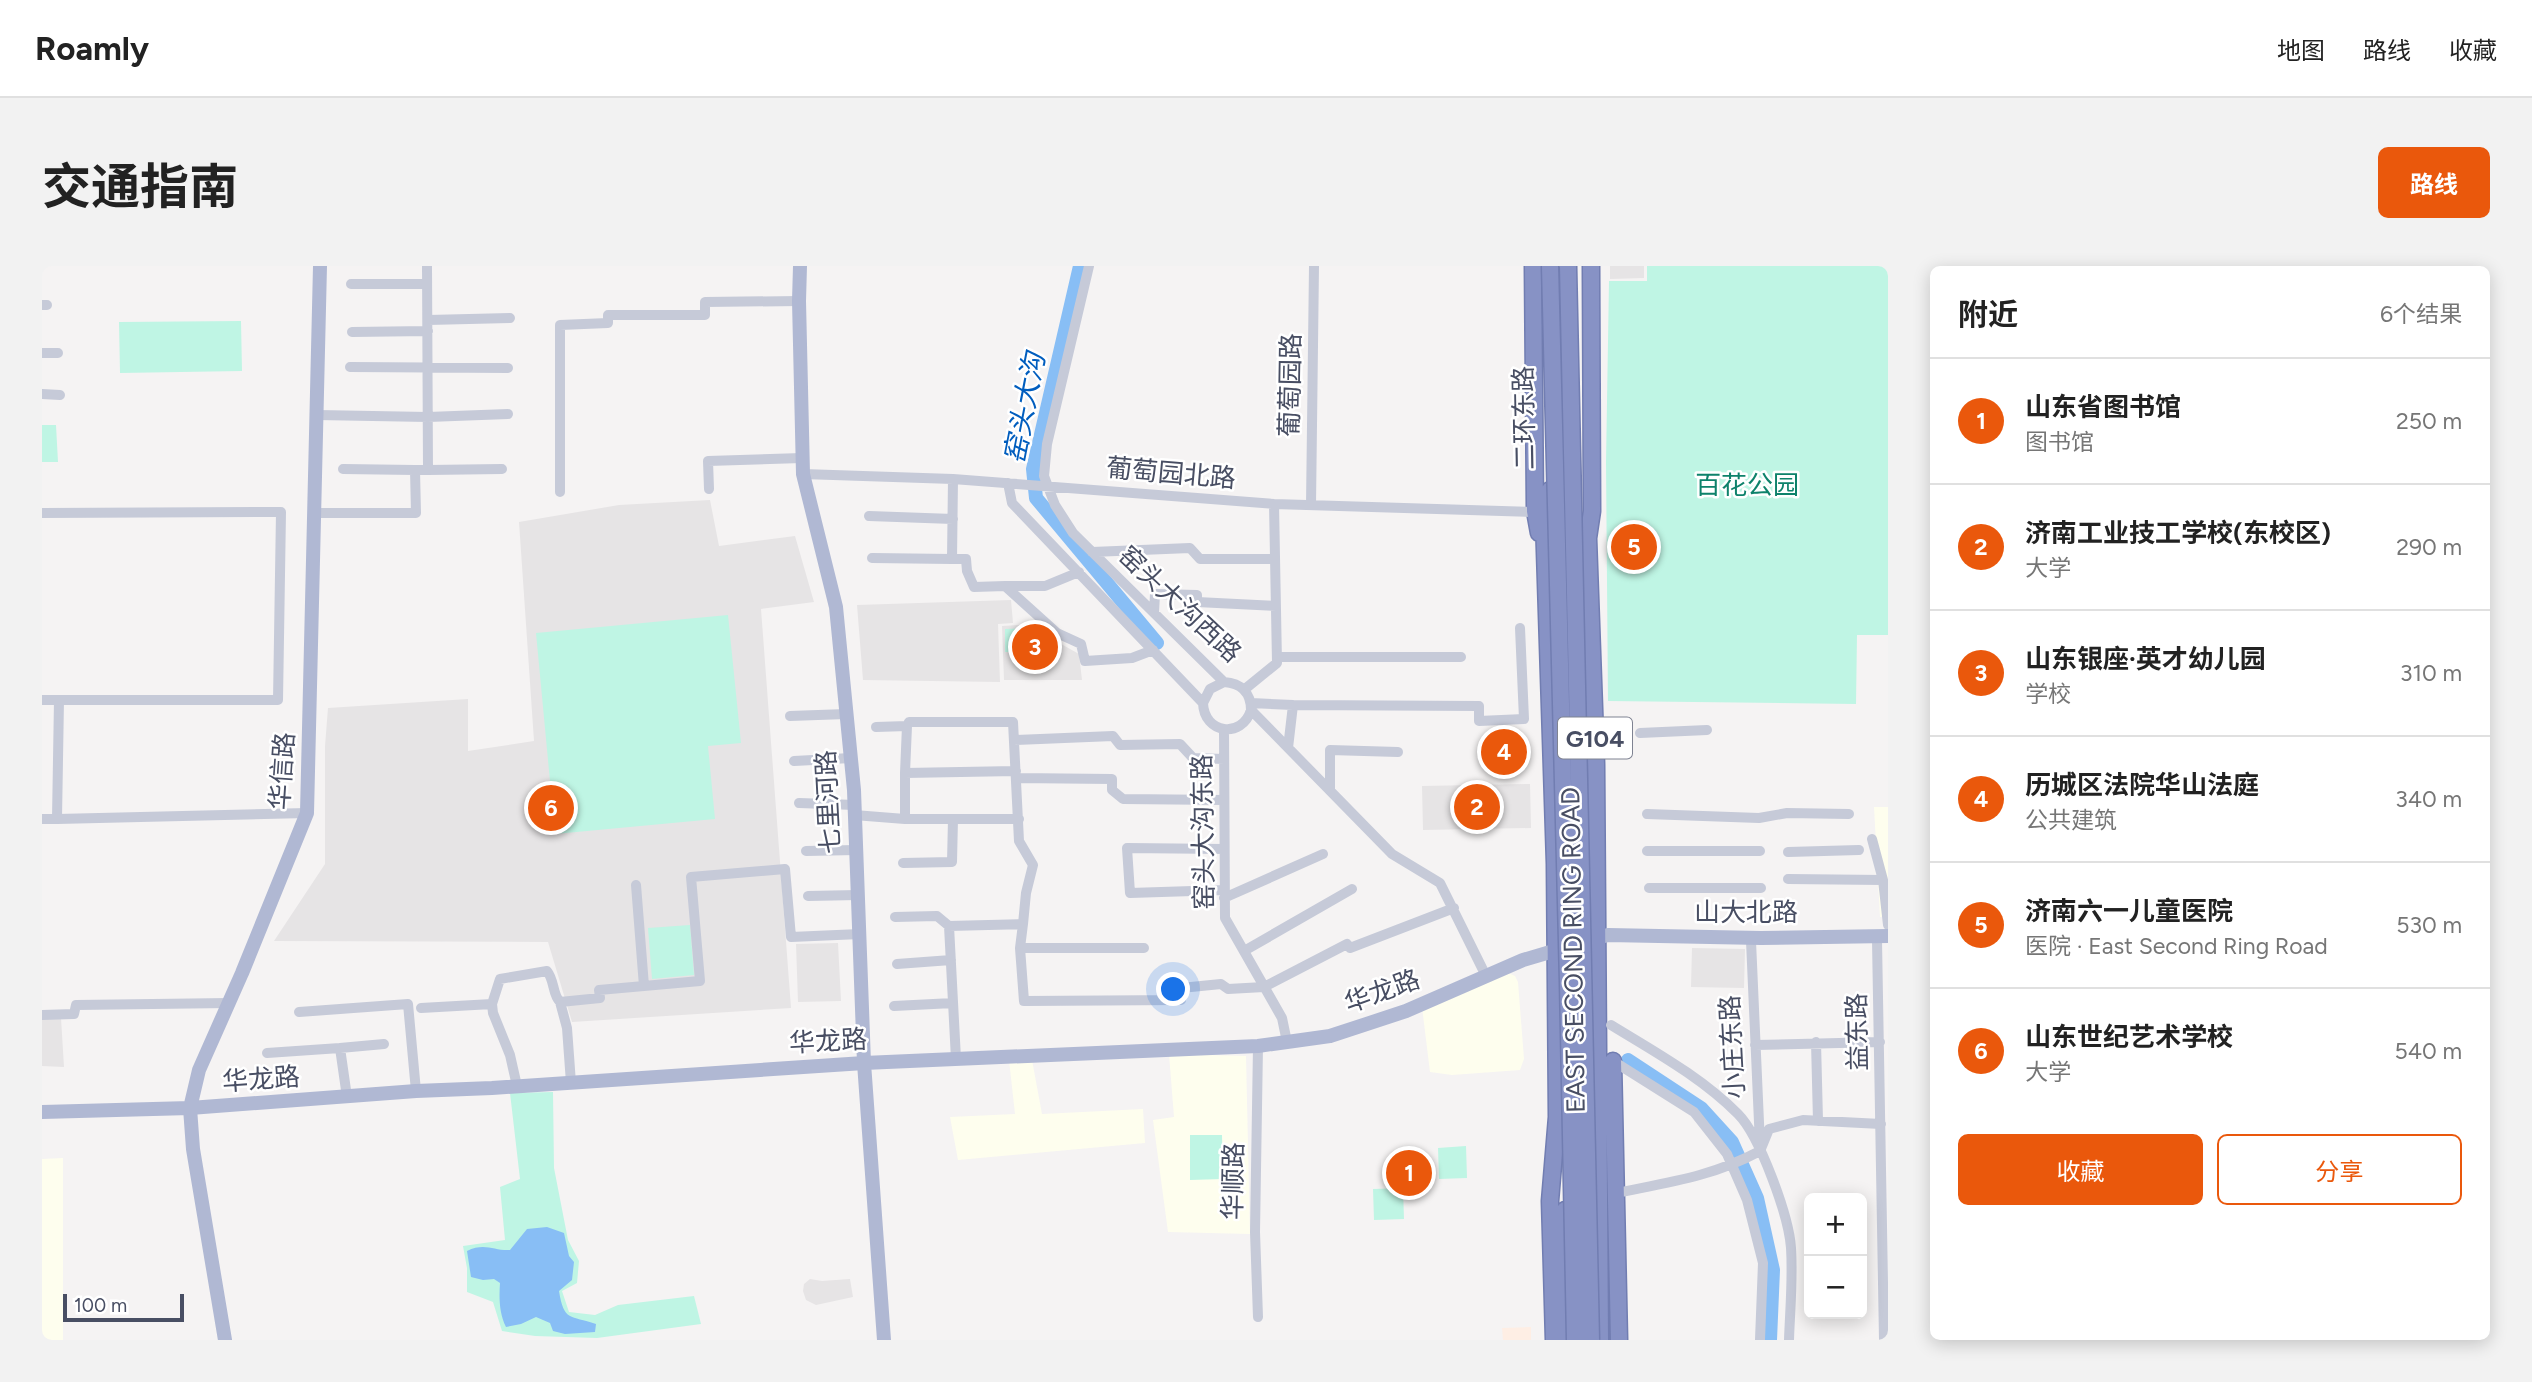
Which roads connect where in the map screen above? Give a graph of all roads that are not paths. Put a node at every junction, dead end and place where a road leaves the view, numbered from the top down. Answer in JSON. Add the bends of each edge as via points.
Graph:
{"nodes":[{"id":1,"x":320,"y":266,"type":"edge"},
{"id":2,"x":427,"y":266,"type":"edge"},
{"id":3,"x":800,"y":266,"type":"edge"},
{"id":4,"x":1089,"y":266,"type":"edge"},
{"id":5,"x":1314,"y":266,"type":"edge"},
{"id":6,"x":1536,"y":266,"type":"edge"},
{"id":7,"x":1548,"y":266,"type":"edge"},
{"id":8,"x":1568,"y":266,"type":"edge"},
{"id":9,"x":1574,"y":266,"type":"edge"},
{"id":10,"x":1580,"y":266,"type":"edge"},
{"id":11,"x":1591,"y":266,"type":"edge"},
{"id":12,"x":351,"y":284,"type":"dead end"},
{"id":13,"x":427,"y":284,"type":"junction"},
{"id":14,"x":799,"y":301,"type":"junction"},
{"id":15,"x":510,"y":318,"type":"dead end"},
{"id":16,"x":428,"y":325,"type":"junction"},
{"id":17,"x":352,"y":332,"type":"dead end"},
{"id":18,"x":42,"y":353,"type":"edge"},
{"id":19,"x":58,"y":353,"type":"dead end"},
{"id":20,"x":350,"y":366,"type":"dead end"},
{"id":21,"x":428,"y":368,"type":"junction"},
{"id":22,"x":508,"y":368,"type":"dead end"},
{"id":23,"x":42,"y":394,"type":"edge"},
{"id":24,"x":60,"y":395,"type":"dead end"},
{"id":25,"x":508,"y":414,"type":"dead end"},
{"id":26,"x":317,"y":415,"type":"junction"},
{"id":27,"x":428,"y":416,"type":"junction"},
{"id":28,"x":802,"y":458,"type":"junction"},
{"id":29,"x":343,"y":469,"type":"dead end"},
{"id":30,"x":415,"y":470,"type":"junction"},
{"id":31,"x":428,"y":470,"type":"junction"},
{"id":32,"x":502,"y":470,"type":"dead end"},
{"id":33,"x":803,"y":474,"type":"junction"},
{"id":34,"x":953,"y":479,"type":"junction"},
{"id":35,"x":1009,"y":483,"type":"junction"},
{"id":36,"x":1048,"y":486,"type":"junction"},
{"id":37,"x":709,"y":489,"type":"dead end"},
{"id":38,"x":560,"y":492,"type":"dead end"},
{"id":39,"x":1274,"y":504,"type":"junction"},
{"id":40,"x":1311,"y":505,"type":"junction"},
{"id":41,"x":42,"y":513,"type":"edge"},
{"id":42,"x":315,"y":513,"type":"junction"},
{"id":43,"x":869,"y":516,"type":"dead end"},
{"id":44,"x":1540,"y":516,"type":"junction"},
{"id":45,"x":953,"y":519,"type":"junction"},
{"id":46,"x":1588,"y":538,"type":"junction"},
{"id":47,"x":1092,"y":552,"type":"junction"},
{"id":48,"x":872,"y":558,"type":"dead end"},
{"id":49,"x":952,"y":559,"type":"junction"},
{"id":50,"x":1275,"y":559,"type":"junction"},
{"id":51,"x":1545,"y":568,"type":"joint"},
{"id":52,"x":1079,"y":572,"type":"junction"},
{"id":53,"x":1005,"y":586,"type":"junction"},
{"id":54,"x":1276,"y":606,"type":"junction"},
{"id":55,"x":1154,"y":613,"type":"junction"},
{"id":56,"x":1520,"y":628,"type":"dead end"},
{"id":57,"x":1153,"y":650,"type":"junction"},
{"id":58,"x":1277,"y":657,"type":"junction"},
{"id":59,"x":1461,"y":657,"type":"dead end"},
{"id":60,"x":1224,"y":682,"type":"junction"},
{"id":61,"x":1245,"y":689,"type":"junction"},
{"id":62,"x":42,"y":700,"type":"edge"},
{"id":63,"x":59,"y":700,"type":"junction"},
{"id":64,"x":1203,"y":703,"type":"junction"},
{"id":65,"x":1293,"y":705,"type":"junction"},
{"id":66,"x":1251,"y":706,"type":"junction"},
{"id":67,"x":846,"y":714,"type":"junction"},
{"id":68,"x":790,"y":716,"type":"dead end"},
{"id":69,"x":906,"y":726,"type":"junction"},
{"id":70,"x":876,"y":727,"type":"dead end"},
{"id":71,"x":1224,"y":730,"type":"junction"},
{"id":72,"x":1707,"y":730,"type":"dead end"},
{"id":73,"x":1640,"y":733,"type":"dead end"},
{"id":74,"x":1014,"y":740,"type":"junction"},
{"id":75,"x":1288,"y":748,"type":"junction"},
{"id":76,"x":1398,"y":752,"type":"dead end"},
{"id":77,"x":851,"y":758,"type":"junction"},
{"id":78,"x":1224,"y":759,"type":"junction"},
{"id":79,"x":794,"y":761,"type":"dead end"},
{"id":80,"x":905,"y":773,"type":"junction"},
{"id":81,"x":1016,"y":775,"type":"junction"},
{"id":82,"x":1330,"y":790,"type":"junction"},
{"id":83,"x":1224,"y":800,"type":"junction"},
{"id":84,"x":799,"y":803,"type":"dead end"},
{"id":85,"x":855,"y":810,"type":"junction"},
{"id":86,"x":307,"y":813,"type":"junction"},
{"id":87,"x":1647,"y":814,"type":"dead end"},
{"id":88,"x":1849,"y":814,"type":"dead end"},
{"id":89,"x":953,"y":818,"type":"junction"},
{"id":90,"x":42,"y":819,"type":"edge"},
{"id":91,"x":57,"y":819,"type":"junction"},
{"id":92,"x":905,"y":819,"type":"junction"},
{"id":93,"x":1019,"y":819,"type":"junction"},
{"id":94,"x":1872,"y":839,"type":"dead end"},
{"id":95,"x":1224,"y":849,"type":"junction"},
{"id":96,"x":856,"y":850,"type":"junction"},
{"id":97,"x":1859,"y":850,"type":"dead end"},
{"id":98,"x":806,"y":851,"type":"dead end"},
{"id":99,"x":1647,"y":851,"type":"dead end"},
{"id":100,"x":1760,"y":851,"type":"dead end"},
{"id":101,"x":1788,"y":852,"type":"dead end"},
{"id":102,"x":1323,"y":854,"type":"dead end"},
{"id":103,"x":903,"y":863,"type":"dead end"},
{"id":104,"x":1788,"y":880,"type":"dead end"},
{"id":105,"x":1883,"y":880,"type":"junction"},
{"id":106,"x":636,"y":885,"type":"dead end"},
{"id":107,"x":1649,"y":887,"type":"dead end"},
{"id":108,"x":1761,"y":888,"type":"dead end"},
{"id":109,"x":1352,"y":889,"type":"dead end"},
{"id":110,"x":1224,"y":894,"type":"junction"},
{"id":111,"x":858,"y":895,"type":"junction"},
{"id":112,"x":808,"y":896,"type":"dead end"},
{"id":113,"x":1454,"y":908,"type":"junction"},
{"id":114,"x":895,"y":917,"type":"dead end"},
{"id":115,"x":1023,"y":924,"type":"junction"},
{"id":116,"x":1888,"y":925,"type":"edge"},
{"id":117,"x":949,"y":926,"type":"junction"},
{"id":118,"x":860,"y":934,"type":"junction"},
{"id":119,"x":1601,"y":937,"type":"junction"},
{"id":120,"x":1885,"y":938,"type":"edge"},
{"id":121,"x":1751,"y":941,"type":"junction"},
{"id":122,"x":1020,"y":948,"type":"junction"},
{"id":123,"x":1144,"y":948,"type":"dead end"},
{"id":124,"x":1244,"y":951,"type":"junction"},
{"id":125,"x":1554,"y":951,"type":"junction"},
{"id":126,"x":951,"y":960,"type":"junction"},
{"id":127,"x":897,"y":964,"type":"dead end"},
{"id":128,"x":1486,"y":976,"type":"junction"},
{"id":129,"x":644,"y":986,"type":"junction"},
{"id":130,"x":1264,"y":987,"type":"junction"},
{"id":131,"x":560,"y":1002,"type":"junction"},
{"id":132,"x":229,"y":1003,"type":"junction"},
{"id":133,"x":953,"y":1003,"type":"junction"},
{"id":134,"x":492,"y":1004,"type":"junction"},
{"id":135,"x":894,"y":1006,"type":"dead end"},
{"id":136,"x":421,"y":1008,"type":"dead end"},
{"id":137,"x":299,"y":1012,"type":"dead end"},
{"id":138,"x":42,"y":1014,"type":"edge"},
{"id":139,"x":1605,"y":1023,"type":"junction"},
{"id":140,"x":1287,"y":1042,"type":"junction"},
{"id":141,"x":1816,"y":1042,"type":"junction"},
{"id":142,"x":1880,"y":1042,"type":"junction"},
{"id":143,"x":384,"y":1044,"type":"dead end"},
{"id":144,"x":1755,"y":1045,"type":"junction"},
{"id":145,"x":1258,"y":1046,"type":"junction"},
{"id":146,"x":340,"y":1048,"type":"junction"},
{"id":147,"x":267,"y":1053,"type":"dead end"},
{"id":148,"x":956,"y":1059,"type":"junction"},
{"id":149,"x":1606,"y":1061,"type":"junction"},
{"id":150,"x":864,"y":1063,"type":"junction"},
{"id":151,"x":571,"y":1083,"type":"junction"},
{"id":152,"x":517,"y":1086,"type":"junction"},
{"id":153,"x":416,"y":1091,"type":"junction"},
{"id":154,"x":347,"y":1097,"type":"junction"},
{"id":155,"x":190,"y":1108,"type":"junction"},
{"id":156,"x":42,"y":1112,"type":"edge"},
{"id":157,"x":1557,"y":1117,"type":"junction"},
{"id":158,"x":1818,"y":1121,"type":"junction"},
{"id":159,"x":1881,"y":1124,"type":"junction"},
{"id":160,"x":1600,"y":1126,"type":"junction"},
{"id":161,"x":1760,"y":1151,"type":"junction"},
{"id":162,"x":1732,"y":1166,"type":"junction"},
{"id":163,"x":1616,"y":1193,"type":"junction"},
{"id":164,"x":1258,"y":1317,"type":"dead end"},
{"id":165,"x":225,"y":1340,"type":"edge"},
{"id":166,"x":884,"y":1340,"type":"edge"},
{"id":167,"x":1554,"y":1340,"type":"edge"},
{"id":168,"x":1560,"y":1340,"type":"edge"},
{"id":169,"x":1567,"y":1340,"type":"edge"},
{"id":170,"x":1575,"y":1340,"type":"edge"},
{"id":171,"x":1591,"y":1340,"type":"edge"},
{"id":172,"x":1600,"y":1340,"type":"edge"},
{"id":173,"x":1607,"y":1340,"type":"edge"},
{"id":174,"x":1619,"y":1340,"type":"edge"},
{"id":175,"x":1760,"y":1340,"type":"edge"},
{"id":176,"x":1789,"y":1340,"type":"edge"},
{"id":177,"x":1884,"y":1340,"type":"edge"}],
"edges":[{"from":1,"to":26,"type":"main road","name":"华信路"},
{"from":2,"to":13,"type":"street"},
{"from":3,"to":14,"type":"main road","name":"七里河路"},
{"from":4,"to":36,"type":"street","name":"窑头大沟西路","via":[[1047,444],[1044,476]]},
{"from":5,"to":40,"type":"street","name":"葡萄园路"},
{"from":6,"to":44,"type":"highway"},
{"from":7,"to":44,"type":"highway","name":"二环东路","number":"G104","via":[[1550,502]]},
{"from":7,"to":170,"type":"highway","bridge":true},
{"from":8,"to":171,"type":"highway","bridge":true},
{"from":9,"to":46,"type":"highway","name":"二环东路","number":"G104","via":[[1580,524]]},
{"from":10,"to":46,"type":"highway"},
{"from":11,"to":46,"type":"highway","name":"EAST SECOND RING ROAD","via":[[1592,511]]},
{"from":12,"to":13,"type":"street"},
{"from":13,"to":16,"type":"street"},
{"from":14,"to":28,"type":"main road","name":"七里河路"},
{"from":14,"to":38,"type":"street","via":[[705,302],[705,315],[608,315],[608,324],[560,325]]},
{"from":15,"to":16,"type":"street"},
{"from":16,"to":17,"type":"street"},
{"from":16,"to":21,"type":"street"},
{"from":18,"to":19,"type":"street"},
{"from":20,"to":21,"type":"street"},
{"from":21,"to":22,"type":"street"},
{"from":21,"to":27,"type":"street"},
{"from":23,"to":24,"type":"street"},
{"from":25,"to":27,"type":"street"},
{"from":26,"to":27,"type":"street"},
{"from":26,"to":42,"type":"main road","name":"华信路"},
{"from":27,"to":31,"type":"street"},
{"from":28,"to":33,"type":"main road","name":"七里河路"},
{"from":28,"to":37,"type":"street","via":[[708,461]]},
{"from":29,"to":30,"type":"street"},
{"from":30,"to":31,"type":"street"},
{"from":30,"to":42,"type":"street","via":[[416,513]]},
{"from":31,"to":32,"type":"street"},
{"from":33,"to":34,"type":"street","name":"葡萄园北路"},
{"from":33,"to":67,"type":"main road","name":"七里河路","via":[[836,607]]},
{"from":34,"to":35,"type":"street","name":"葡萄园北路"},
{"from":34,"to":45,"type":"street"},
{"from":35,"to":36,"type":"street","name":"葡萄园北路"},
{"from":35,"to":52,"type":"street","name":"窑头大沟东路","via":[[1012,503]]},
{"from":36,"to":39,"type":"street","name":"葡萄园北路"},
{"from":36,"to":47,"type":"street","name":"窑头大沟西路","via":[[1073,533]]},
{"from":39,"to":40,"type":"street","name":"葡萄园北路"},
{"from":39,"to":50,"type":"street"},
{"from":40,"to":44,"type":"street","name":"葡萄园北路"},
{"from":41,"to":63,"type":"street","via":[[281,512],[278,700]]},
{"from":42,"to":86,"type":"main road","name":"华信路"},
{"from":43,"to":45,"type":"street"},
{"from":44,"to":51,"type":"highway","name":"二环东路","number":"G104"},
{"from":45,"to":49,"type":"street"},
{"from":46,"to":119,"type":"highway","name":"EAST SECOND RING ROAD","number":"G104"},
{"from":47,"to":50,"type":"street","via":[[1191,548],[1200,558]]},
{"from":47,"to":55,"type":"street","name":"窑头大沟西路"},
{"from":48,"to":49,"type":"street"},
{"from":49,"to":53,"type":"street","via":[[966,559],[974,587]]},
{"from":50,"to":54,"type":"street"},
{"from":51,"to":125,"type":"highway","name":"EAST SECOND RING ROAD","number":"G104"},
{"from":52,"to":53,"type":"street","via":[[1045,586]]},
{"from":52,"to":57,"type":"street","name":"窑头大沟东路"},
{"from":53,"to":57,"type":"street","via":[[1057,633],[1081,645],[1085,661],[1132,658]]},
{"from":54,"to":55,"type":"street","via":[[1197,602],[1197,595],[1155,594]]},
{"from":54,"to":58,"type":"street"},
{"from":55,"to":60,"type":"street","name":"窑头大沟西路"},
{"from":56,"to":65,"type":"street","via":[[1524,719],[1479,721],[1479,706]]},
{"from":57,"to":64,"type":"street","name":"窑头大沟东路"},
{"from":58,"to":59,"type":"street"},
{"from":58,"to":61,"type":"street","via":[[1277,663]]},
{"from":60,"to":61,"type":"street","name":"窑头大沟西路"},
{"from":60,"to":64,"type":"street","via":[[1210,689]]},
{"from":61,"to":66,"type":"street","name":"窑头大沟西路"},
{"from":62,"to":63,"type":"street"},
{"from":63,"to":91,"type":"street"},
{"from":64,"to":71,"type":"street","name":"窑头大沟东路","via":[[1206,718]]},
{"from":65,"to":66,"type":"street"},
{"from":65,"to":75,"type":"street"},
{"from":66,"to":71,"type":"street","via":[[1244,723]]},
{"from":66,"to":75,"type":"street","name":"窑头大沟西路"},
{"from":67,"to":68,"type":"street"},
{"from":67,"to":77,"type":"main road","name":"七里河路"},
{"from":69,"to":70,"type":"street"},
{"from":69,"to":74,"type":"street","via":[[909,722],[1013,722]]},
{"from":69,"to":80,"type":"street"},
{"from":71,"to":78,"type":"street","name":"窑头大沟东路"},
{"from":72,"to":73,"type":"street"},
{"from":74,"to":78,"type":"street","via":[[1113,736],[1120,745],[1180,744],[1193,758]]},
{"from":74,"to":81,"type":"street"},
{"from":75,"to":82,"type":"street","name":"窑头大沟西路"},
{"from":76,"to":82,"type":"street","via":[[1330,750]]},
{"from":77,"to":79,"type":"street"},
{"from":77,"to":85,"type":"main road","name":"七里河路"},
{"from":78,"to":83,"type":"street","name":"窑头大沟东路"},
{"from":80,"to":81,"type":"street"},
{"from":80,"to":92,"type":"street"},
{"from":81,"to":83,"type":"street","via":[[1112,779],[1112,790],[1123,799]]},
{"from":81,"to":93,"type":"street"},
{"from":82,"to":113,"type":"street","name":"窑头大沟西路","via":[[1392,854],[1440,883]]},
{"from":83,"to":95,"type":"street","name":"窑头大沟东路"},
{"from":84,"to":85,"type":"street"},
{"from":85,"to":92,"type":"street"},
{"from":85,"to":96,"type":"main road","name":"七里河路"},
{"from":86,"to":91,"type":"street"},
{"from":86,"to":132,"type":"main road","name":"华信路"},
{"from":87,"to":88,"type":"street","via":[[1759,818],[1787,813]]},
{"from":89,"to":92,"type":"street"},
{"from":89,"to":93,"type":"street"},
{"from":89,"to":103,"type":"street","via":[[952,862]]},
{"from":90,"to":91,"type":"street"},
{"from":93,"to":115,"type":"street","via":[[1019,841],[1033,865]]},
{"from":94,"to":105,"type":"street"},
{"from":95,"to":110,"type":"street","name":"窑头大沟东路"},
{"from":95,"to":110,"type":"street","via":[[1127,848],[1130,892]]},
{"from":96,"to":98,"type":"street"},
{"from":96,"to":111,"type":"main road","name":"七里河路"},
{"from":97,"to":101,"type":"street"},
{"from":99,"to":100,"type":"street"},
{"from":102,"to":110,"type":"street"},
{"from":104,"to":105,"type":"street"},
{"from":105,"to":116,"type":"street"},
{"from":106,"to":129,"type":"street"},
{"from":107,"to":108,"type":"street"},
{"from":109,"to":124,"type":"street"},
{"from":110,"to":124,"type":"street","name":"窑头大沟东路","via":[[1225,918]]},
{"from":111,"to":112,"type":"street"},
{"from":111,"to":118,"type":"main road","name":"七里河路"},
{"from":113,"to":128,"type":"street","name":"窑头大沟西路"},
{"from":113,"to":130,"type":"street","via":[[1350,948],[1347,944]]},
{"from":114,"to":117,"type":"street","via":[[937,916]]},
{"from":115,"to":117,"type":"street"},
{"from":115,"to":122,"type":"street"},
{"from":117,"to":126,"type":"street"},
{"from":118,"to":129,"type":"street","via":[[791,937],[785,869],[691,877],[700,981]]},
{"from":118,"to":150,"type":"main road","name":"七里河路"},
{"from":119,"to":120,"type":"main road","name":"山大北路"},
{"from":119,"to":121,"type":"main road","name":"山大北路"},
{"from":119,"to":125,"type":"main road","name":"华龙路"},
{"from":119,"to":139,"type":"highway","name":"EAST SECOND RING ROAD","number":"G104"},
{"from":120,"to":121,"type":"main road","name":"山大北路"},
{"from":120,"to":142,"type":"street","name":"益东路"},
{"from":121,"to":144,"type":"street","name":"小庄东路"},
{"from":122,"to":123,"type":"street"},
{"from":122,"to":130,"type":"street","via":[[1024,1001],[1181,1000],[1181,988],[1221,984],[1228,989]]},
{"from":124,"to":130,"type":"street","name":"窑头大沟东路"},
{"from":125,"to":128,"type":"main road","name":"华龙路"},
{"from":125,"to":157,"type":"highway","name":"EAST SECOND RING ROAD","number":"G104"},
{"from":126,"to":127,"type":"street"},
{"from":126,"to":133,"type":"street"},
{"from":128,"to":140,"type":"main road","name":"华龙路","via":[[1406,1011],[1330,1036]]},
{"from":129,"to":131,"type":"street","via":[[599,990],[600,998]]},
{"from":130,"to":140,"type":"street","name":"窑头大沟东路","via":[[1282,1018]]},
{"from":131,"to":134,"type":"street","via":[[547,971],[500,979]]},
{"from":131,"to":151,"type":"street"},
{"from":132,"to":138,"type":"street","via":[[76,1005],[74,1014]]},
{"from":132,"to":155,"type":"main road","name":"华信路","via":[[199,1070]]},
{"from":133,"to":135,"type":"street"},
{"from":133,"to":148,"type":"street"},
{"from":134,"to":136,"type":"street"},
{"from":134,"to":152,"type":"street"},
{"from":137,"to":153,"type":"street","via":[[408,1004]]},
{"from":139,"to":149,"type":"highway","name":"EAST SECOND RING ROAD","number":"G104"},
{"from":139,"to":161,"type":"street","via":[[1699,1079],[1741,1116]]},
{"from":140,"to":145,"type":"main road","name":"华龙路"},
{"from":141,"to":142,"type":"street"},
{"from":141,"to":144,"type":"street"},
{"from":141,"to":158,"type":"street"},
{"from":142,"to":159,"type":"street","name":"益东路"},
{"from":143,"to":146,"type":"street"},
{"from":144,"to":161,"type":"street","name":"小庄东路"},
{"from":145,"to":148,"type":"main road","name":"华龙路"},
{"from":145,"to":164,"type":"street","name":"华顺路"},
{"from":146,"to":147,"type":"street"},
{"from":146,"to":154,"type":"street"},
{"from":148,"to":150,"type":"main road","name":"华龙路"},
{"from":149,"to":160,"type":"highway","name":"EAST SECOND RING ROAD","number":"G104"},
{"from":149,"to":162,"type":"street","via":[[1694,1112]]},
{"from":149,"to":163,"type":"highway","name":"EAST SECOND RING ROAD"},
{"from":150,"to":151,"type":"main road","name":"华龙路"},
{"from":150,"to":166,"type":"main road","name":"七里河路"},
{"from":151,"to":152,"type":"main road","name":"华龙路"},
{"from":152,"to":153,"type":"main road","name":"华龙路"},
{"from":153,"to":154,"type":"main road","name":"华龙路"},
{"from":154,"to":155,"type":"main road","name":"华龙路"},
{"from":155,"to":156,"type":"main road","name":"华龙路"},
{"from":155,"to":165,"type":"main road","name":"华信路"},
{"from":157,"to":167,"type":"highway","name":"EAST SECOND RING ROAD","via":[[1550,1201]]},
{"from":157,"to":168,"type":"highway"},
{"from":157,"to":169,"type":"highway","name":"EAST SECOND RING ROAD","number":"G104","via":[[1564,1154]]},
{"from":158,"to":159,"type":"street"},
{"from":158,"to":161,"type":"street","via":[[1769,1129]]},
{"from":159,"to":177,"type":"street","name":"益东路"},
{"from":160,"to":172,"type":"highway","name":"EAST SECOND RING ROAD","number":"G104"},
{"from":160,"to":173,"type":"highway"},
{"from":161,"to":162,"type":"street"},
{"from":161,"to":176,"type":"street","via":[[1791,1245]]},
{"from":162,"to":163,"type":"street"},
{"from":162,"to":175,"type":"street","via":[[1747,1200],[1763,1263]]},
{"from":163,"to":174,"type":"highway","name":"EAST SECOND RING ROAD"}]}
